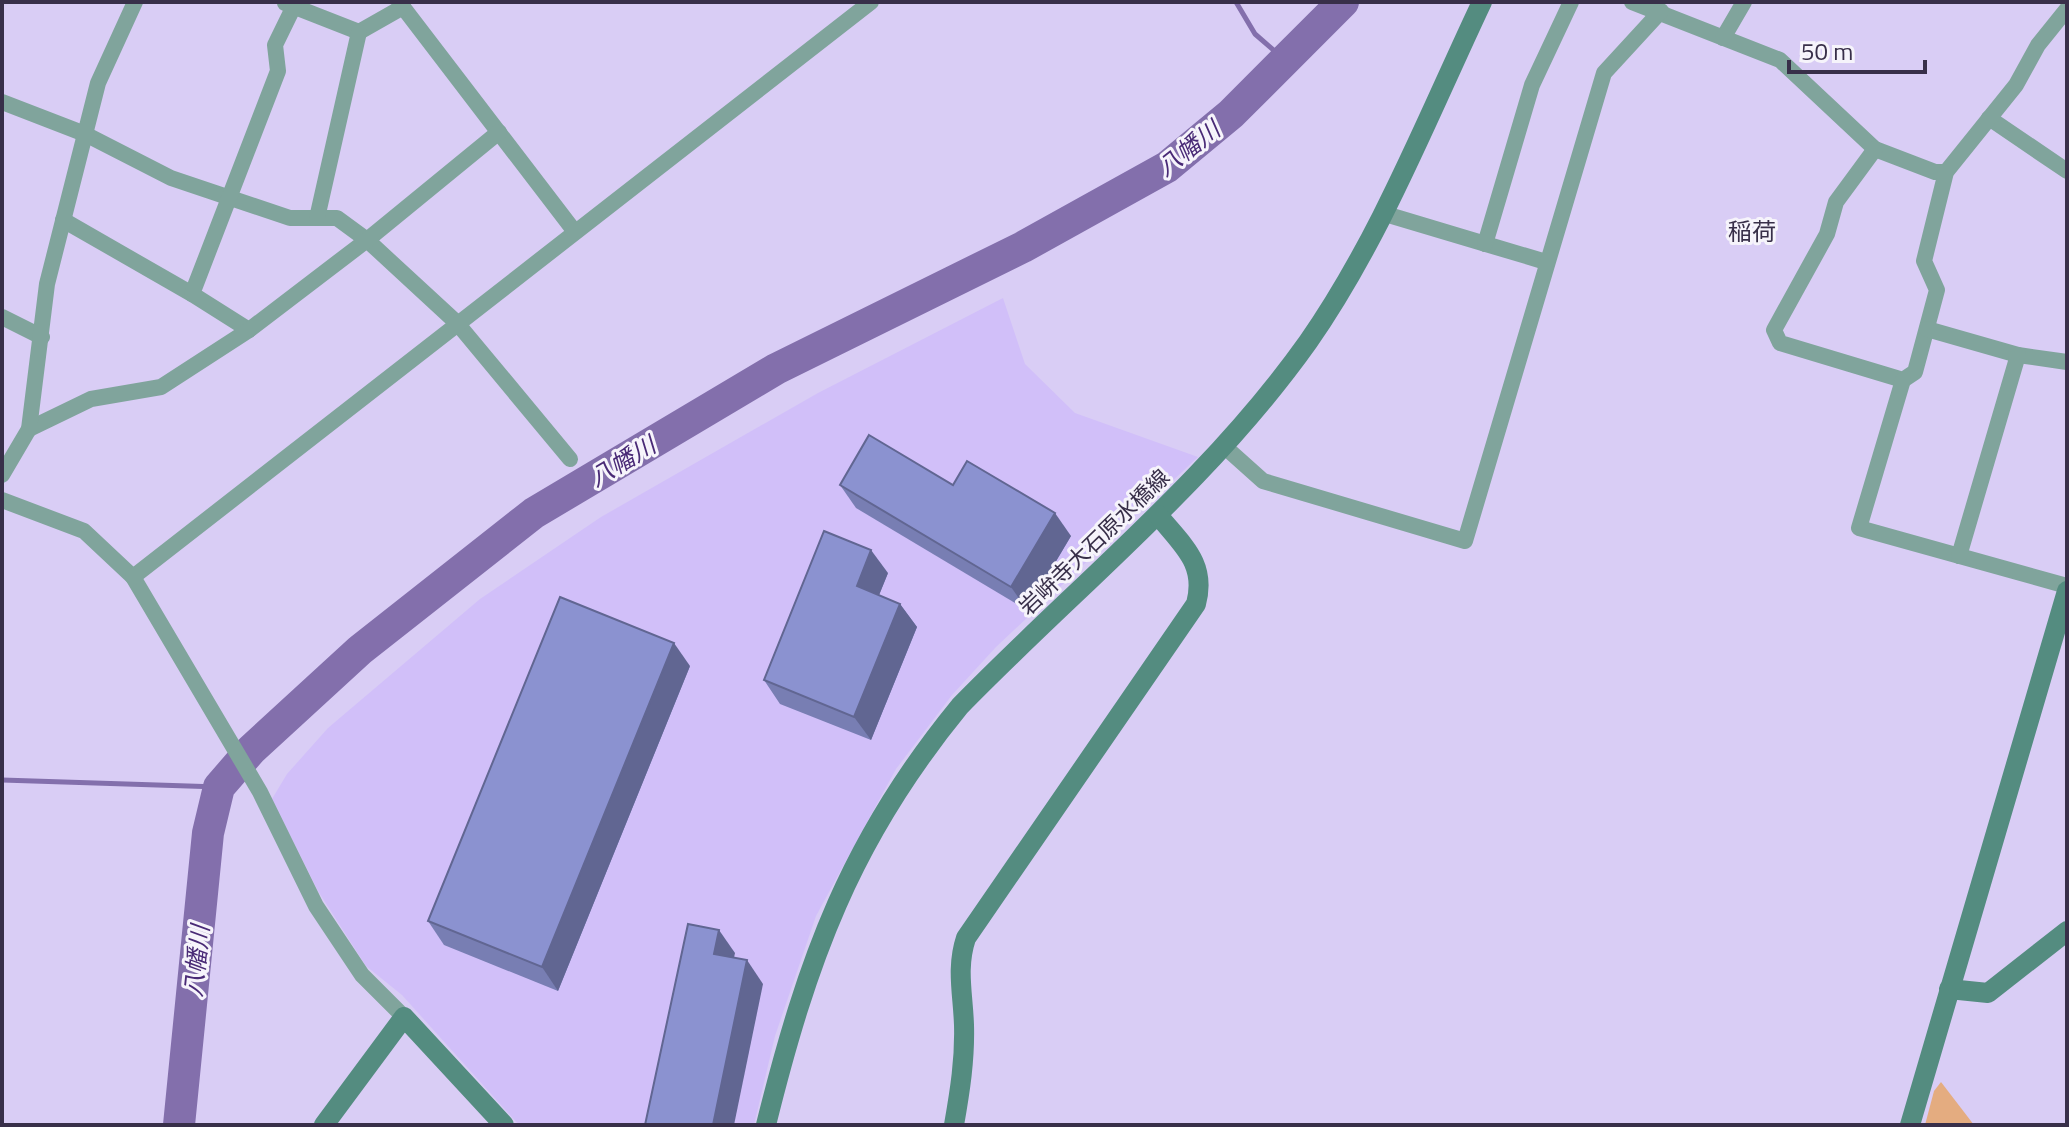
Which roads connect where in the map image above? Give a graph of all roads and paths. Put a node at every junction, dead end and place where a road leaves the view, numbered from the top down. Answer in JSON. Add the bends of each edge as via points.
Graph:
{"nodes":[{"id":1,"x":135,"y":2,"type":"edge"},
{"id":2,"x":871,"y":2,"type":"edge"},
{"id":3,"x":1482,"y":2,"type":"edge"},
{"id":4,"x":1571,"y":2,"type":"edge"},
{"id":5,"x":1632,"y":2,"type":"edge"},
{"id":6,"x":1744,"y":2,"type":"edge"},
{"id":7,"x":289,"y":4,"type":"edge"},
{"id":8,"x":401,"y":4,"type":"edge"},
{"id":9,"x":2067,"y":9,"type":"edge"},
{"id":10,"x":1661,"y":11,"type":"junction"},
{"id":11,"x":359,"y":32,"type":"junction"},
{"id":12,"x":1723,"y":38,"type":"junction"},
{"id":13,"x":2,"y":102,"type":"edge"},
{"id":14,"x":1989,"y":118,"type":"junction"},
{"id":15,"x":499,"y":132,"type":"junction"},
{"id":16,"x":85,"y":134,"type":"junction"},
{"id":17,"x":1875,"y":149,"type":"junction"},
{"id":18,"x":2067,"y":171,"type":"edge"},
{"id":19,"x":1946,"y":172,"type":"junction"},
{"id":20,"x":229,"y":198,"type":"junction"},
{"id":21,"x":1382,"y":213,"type":"junction"},
{"id":22,"x":317,"y":218,"type":"junction"},
{"id":23,"x":63,"y":220,"type":"junction"},
{"id":24,"x":575,"y":232,"type":"junction"},
{"id":25,"x":367,"y":240,"type":"junction"},
{"id":26,"x":1485,"y":244,"type":"junction"},
{"id":27,"x":1546,"y":262,"type":"junction"},
{"id":28,"x":192,"y":294,"type":"junction"},
{"id":29,"x":2,"y":317,"type":"edge"},
{"id":30,"x":457,"y":323,"type":"junction"},
{"id":31,"x":1927,"y":329,"type":"junction"},
{"id":32,"x":249,"y":330,"type":"junction"},
{"id":33,"x":42,"y":337,"type":"junction"},
{"id":34,"x":2018,"y":355,"type":"junction"},
{"id":35,"x":2067,"y":362,"type":"edge"},
{"id":36,"x":1903,"y":380,"type":"junction"},
{"id":37,"x":29,"y":429,"type":"junction"},
{"id":38,"x":1225,"y":447,"type":"junction"},
{"id":39,"x":570,"y":459,"type":"dead end"},
{"id":40,"x":2,"y":475,"type":"edge"},
{"id":41,"x":2,"y":500,"type":"edge"},
{"id":42,"x":1158,"y":515,"type":"junction"},
{"id":43,"x":1959,"y":556,"type":"junction"},
{"id":44,"x":133,"y":577,"type":"junction"},
{"id":45,"x":2067,"y":588,"type":"edge"},
{"id":46,"x":2067,"y":931,"type":"edge"},
{"id":47,"x":1949,"y":989,"type":"junction"},
{"id":48,"x":404,"y":1017,"type":"junction"},
{"id":49,"x":324,"y":1125,"type":"edge"},
{"id":50,"x":504,"y":1125,"type":"edge"},
{"id":51,"x":766,"y":1125,"type":"edge"},
{"id":52,"x":954,"y":1125,"type":"edge"},
{"id":53,"x":1910,"y":1125,"type":"edge"}],
"edges":[{"from":1,"to":16,"type":"street","via":[[98,83]]},
{"from":2,"to":24,"type":"street"},
{"from":3,"to":21,"type":"street","name":"岩峅寺大石原水橋線"},
{"from":4,"to":26,"type":"street","via":[[1532,85]]},
{"from":5,"to":10,"type":"street"},
{"from":6,"to":12,"type":"street"},
{"from":7,"to":11,"type":"street"},
{"from":7,"to":20,"type":"street","via":[[275,45],[278,71]]},
{"from":8,"to":11,"type":"street"},
{"from":8,"to":15,"type":"street"},
{"from":9,"to":14,"type":"street"},
{"from":10,"to":12,"type":"street"},
{"from":10,"to":27,"type":"street","via":[[1604,73]]},
{"from":11,"to":22,"type":"street"},
{"from":12,"to":17,"type":"street","via":[[1780,60]]},
{"from":13,"to":16,"type":"street"},
{"from":14,"to":18,"type":"street"},
{"from":14,"to":19,"type":"street"},
{"from":15,"to":24,"type":"street"},
{"from":15,"to":25,"type":"street"},
{"from":16,"to":20,"type":"street","via":[[171,178]]},
{"from":16,"to":23,"type":"street"},
{"from":17,"to":19,"type":"street"},
{"from":17,"to":36,"type":"street","via":[[1836,202],[1827,234],[1774,330],[1780,343]]},
{"from":19,"to":31,"type":"street","via":[[1924,261],[1937,290]]},
{"from":20,"to":22,"type":"street","via":[[290,218]]},
{"from":20,"to":28,"type":"street"},
{"from":21,"to":26,"type":"street"},
{"from":21,"to":38,"type":"street","name":"岩峅寺大石原水橋線","via":[[1308,341]]},
{"from":22,"to":25,"type":"street","via":[[337,218]]},
{"from":23,"to":28,"type":"street"},
{"from":23,"to":33,"type":"street","via":[[47,284]]},
{"from":24,"to":30,"type":"street"},
{"from":25,"to":30,"type":"street"},
{"from":25,"to":32,"type":"street"},
{"from":26,"to":27,"type":"street"},
{"from":27,"to":38,"type":"street","via":[[1465,541],[1263,481]]},
{"from":28,"to":32,"type":"street"},
{"from":29,"to":33,"type":"street"},
{"from":30,"to":39,"type":"street"},
{"from":30,"to":44,"type":"street"},
{"from":31,"to":34,"type":"street"},
{"from":31,"to":36,"type":"street","via":[[1915,372]]},
{"from":32,"to":37,"type":"street","via":[[161,387],[91,399]]},
{"from":33,"to":37,"type":"street"},
{"from":34,"to":35,"type":"street"},
{"from":34,"to":43,"type":"street"},
{"from":36,"to":43,"type":"street","via":[[1859,528]]},
{"from":37,"to":40,"type":"street"},
{"from":38,"to":42,"type":"street","name":"岩峅寺大石原水橋線"},
{"from":41,"to":44,"type":"street","via":[[84,531]]},
{"from":42,"to":51,"type":"street","name":"岩峅寺大石原水橋線","via":[[960,706],[874,826],[827,924],[793,1018]]},
{"from":42,"to":52,"type":"street","via":[[1198,568],[1196,604],[966,938],[959,978],[962,1080]]},
{"from":43,"to":45,"type":"street"},
{"from":44,"to":48,"type":"street","via":[[260,792],[316,906],[362,975]]},
{"from":45,"to":47,"type":"street"},
{"from":46,"to":47,"type":"street","via":[[1988,993]]},
{"from":47,"to":53,"type":"street"},
{"from":48,"to":49,"type":"street"},
{"from":48,"to":50,"type":"street"}]}
